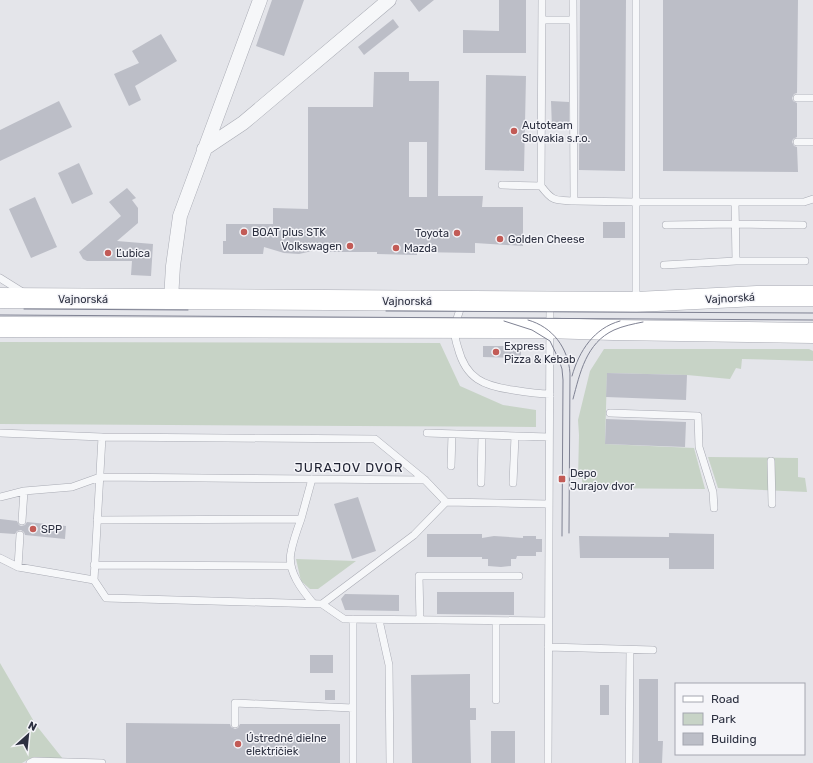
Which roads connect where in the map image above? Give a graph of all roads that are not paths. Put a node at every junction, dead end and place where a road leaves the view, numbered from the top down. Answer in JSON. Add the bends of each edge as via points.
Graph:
{"nodes":[{"id":1,"x":260,"y":0,"type":"edge"},
{"id":2,"x":388,"y":0,"type":"edge"},
{"id":3,"x":542,"y":0,"type":"edge"},
{"id":4,"x":573,"y":0,"type":"edge"},
{"id":5,"x":636,"y":0,"type":"edge"},
{"id":6,"x":542,"y":20,"type":"junction"},
{"id":7,"x":573,"y":20,"type":"junction"},
{"id":8,"x":797,"y":98,"type":"dead end"},
{"id":9,"x":813,"y":98,"type":"edge"},
{"id":10,"x":797,"y":142,"type":"dead end"},
{"id":11,"x":813,"y":142,"type":"edge"},
{"id":12,"x":204,"y":150,"type":"junction"},
{"id":13,"x":502,"y":185,"type":"dead end"},
{"id":14,"x":541,"y":186,"type":"junction"},
{"id":15,"x":813,"y":198,"type":"edge"},
{"id":16,"x":574,"y":201,"type":"junction"},
{"id":17,"x":636,"y":202,"type":"junction"},
{"id":18,"x":735,"y":202,"type":"junction"},
{"id":19,"x":736,"y":224,"type":"junction"},
{"id":20,"x":666,"y":225,"type":"dead end"},
{"id":21,"x":803,"y":225,"type":"dead end"},
{"id":22,"x":736,"y":261,"type":"junction"},
{"id":23,"x":805,"y":261,"type":"dead end"},
{"id":24,"x":664,"y":265,"type":"dead end"},
{"id":25,"x":0,"y":277,"type":"edge"},
{"id":26,"x":813,"y":296,"type":"edge"},
{"id":27,"x":0,"y":298,"type":"edge"},
{"id":28,"x":33,"y":298,"type":"junction"},
{"id":29,"x":171,"y":299,"type":"junction"},
{"id":30,"x":463,"y":301,"type":"junction"},
{"id":31,"x":550,"y":301,"type":"junction"},
{"id":32,"x":636,"y":302,"type":"junction"},
{"id":33,"x":0,"y":327,"type":"edge"},
{"id":34,"x":455,"y":328,"type":"junction"},
{"id":35,"x":550,"y":328,"type":"junction"},
{"id":36,"x":813,"y":333,"type":"edge"},
{"id":37,"x":550,"y":394,"type":"junction"},
{"id":38,"x":610,"y":413,"type":"dead end"},
{"id":39,"x":0,"y":433,"type":"edge"},
{"id":40,"x":427,"y":433,"type":"dead end"},
{"id":41,"x":452,"y":434,"type":"junction"},
{"id":42,"x":482,"y":435,"type":"junction"},
{"id":43,"x":515,"y":436,"type":"junction"},
{"id":44,"x":102,"y":437,"type":"junction"},
{"id":45,"x":549,"y":437,"type":"junction"},
{"id":46,"x":771,"y":461,"type":"dead end"},
{"id":47,"x":451,"y":466,"type":"dead end"},
{"id":48,"x":100,"y":477,"type":"junction"},
{"id":49,"x":312,"y":479,"type":"junction"},
{"id":50,"x":425,"y":480,"type":"junction"},
{"id":51,"x":482,"y":482,"type":"dead end"},
{"id":52,"x":513,"y":483,"type":"dead end"},
{"id":53,"x":24,"y":491,"type":"junction"},
{"id":54,"x":0,"y":496,"type":"edge"},
{"id":55,"x":446,"y":502,"type":"junction"},
{"id":56,"x":549,"y":504,"type":"junction"},
{"id":57,"x":772,"y":504,"type":"dead end"},
{"id":58,"x":714,"y":508,"type":"dead end"},
{"id":59,"x":301,"y":519,"type":"junction"},
{"id":60,"x":97,"y":520,"type":"junction"},
{"id":61,"x":22,"y":522,"type":"dead end"},
{"id":62,"x":20,"y":535,"type":"dead end"},
{"id":63,"x":0,"y":558,"type":"edge"},
{"id":64,"x":94,"y":565,"type":"junction"},
{"id":65,"x":291,"y":566,"type":"junction"},
{"id":66,"x":18,"y":567,"type":"junction"},
{"id":67,"x":519,"y":576,"type":"dead end"},
{"id":68,"x":94,"y":580,"type":"junction"},
{"id":69,"x":313,"y":603,"type":"junction"},
{"id":70,"x":322,"y":604,"type":"junction"},
{"id":71,"x":353,"y":619,"type":"junction"},
{"id":72,"x":379,"y":620,"type":"junction"},
{"id":73,"x":420,"y":620,"type":"junction"},
{"id":74,"x":496,"y":620,"type":"junction"},
{"id":75,"x":548,"y":621,"type":"junction"},
{"id":76,"x":548,"y":647,"type":"junction"},
{"id":77,"x":630,"y":650,"type":"junction"},
{"id":78,"x":653,"y":650,"type":"dead end"},
{"id":79,"x":496,"y":700,"type":"dead end"},
{"id":80,"x":353,"y":708,"type":"junction"},
{"id":81,"x":235,"y":724,"type":"dead end"},
{"id":82,"x":30,"y":763,"type":"edge"},
{"id":83,"x":102,"y":763,"type":"edge"},
{"id":84,"x":353,"y":763,"type":"edge"},
{"id":85,"x":390,"y":763,"type":"edge"},
{"id":86,"x":548,"y":763,"type":"edge"},
{"id":87,"x":629,"y":763,"type":"edge"}],
"edges":[{"from":1,"to":12,"type":"street"},
{"from":2,"to":12,"type":"street","via":[[243,123]]},
{"from":3,"to":6,"type":"lane"},
{"from":4,"to":7,"type":"lane"},
{"from":5,"to":17,"type":"lane"},
{"from":6,"to":7,"type":"lane"},
{"from":6,"to":14,"type":"lane"},
{"from":7,"to":16,"type":"lane"},
{"from":8,"to":9,"type":"lane"},
{"from":10,"to":11,"type":"lane"},
{"from":12,"to":29,"type":"street","via":[[180,216]]},
{"from":13,"to":14,"type":"lane"},
{"from":14,"to":16,"type":"lane","via":[[550,198]]},
{"from":15,"to":18,"type":"lane","via":[[804,202]]},
{"from":16,"to":17,"type":"lane"},
{"from":17,"to":18,"type":"lane"},
{"from":17,"to":32,"type":"lane"},
{"from":18,"to":19,"type":"lane"},
{"from":19,"to":20,"type":"lane"},
{"from":19,"to":21,"type":"lane"},
{"from":19,"to":22,"type":"lane"},
{"from":22,"to":23,"type":"lane"},
{"from":22,"to":24,"type":"lane"},
{"from":25,"to":28,"type":"lane"},
{"from":26,"to":32,"type":"main road","name":"Vajnorská"},
{"from":27,"to":28,"type":"main road","name":"Vajnorská"},
{"from":28,"to":29,"type":"main road","name":"Vajnorská"},
{"from":29,"to":30,"type":"main road","name":"Vajnorská"},
{"from":30,"to":31,"type":"main road","name":"Vajnorská"},
{"from":30,"to":34,"type":"lane"},
{"from":31,"to":32,"type":"main road","name":"Vajnorská"},
{"from":31,"to":35,"type":"lane"},
{"from":33,"to":34,"type":"main road"},
{"from":34,"to":35,"type":"main road"},
{"from":34,"to":37,"type":"lane","via":[[460,356],[477,380],[493,387]]},
{"from":35,"to":36,"type":"main road"},
{"from":35,"to":37,"type":"lane"},
{"from":37,"to":45,"type":"lane"},
{"from":38,"to":58,"type":"lane","via":[[698,416],[699,448],[713,492]]},
{"from":39,"to":44,"type":"lane"},
{"from":40,"to":41,"type":"lane"},
{"from":41,"to":42,"type":"lane"},
{"from":41,"to":47,"type":"lane"},
{"from":42,"to":43,"type":"lane"},
{"from":42,"to":51,"type":"lane"},
{"from":43,"to":45,"type":"lane"},
{"from":43,"to":52,"type":"lane"},
{"from":44,"to":48,"type":"lane"},
{"from":44,"to":50,"type":"lane","via":[[375,439]]},
{"from":45,"to":56,"type":"lane"},
{"from":46,"to":57,"type":"lane"},
{"from":48,"to":49,"type":"lane"},
{"from":48,"to":53,"type":"lane","via":[[72,487]]},
{"from":48,"to":60,"type":"lane"},
{"from":49,"to":50,"type":"lane"},
{"from":49,"to":59,"type":"lane"},
{"from":50,"to":55,"type":"lane"},
{"from":53,"to":54,"type":"lane"},
{"from":53,"to":61,"type":"lane"},
{"from":55,"to":56,"type":"lane"},
{"from":55,"to":70,"type":"lane","via":[[414,535]]},
{"from":56,"to":75,"type":"lane"},
{"from":59,"to":60,"type":"lane"},
{"from":59,"to":65,"type":"lane","via":[[290,554]]},
{"from":60,"to":64,"type":"lane"},
{"from":62,"to":66,"type":"lane"},
{"from":63,"to":66,"type":"lane"},
{"from":64,"to":65,"type":"lane"},
{"from":64,"to":68,"type":"lane"},
{"from":65,"to":69,"type":"lane","via":[[301,588]]},
{"from":66,"to":68,"type":"lane"},
{"from":67,"to":73,"type":"lane","via":[[419,576]]},
{"from":68,"to":69,"type":"lane","via":[[106,598]]},
{"from":69,"to":70,"type":"lane"},
{"from":70,"to":71,"type":"lane","via":[[344,619]]},
{"from":71,"to":72,"type":"lane"},
{"from":71,"to":80,"type":"lane"},
{"from":72,"to":73,"type":"lane"},
{"from":72,"to":85,"type":"lane","via":[[389,665]]},
{"from":73,"to":74,"type":"lane"},
{"from":74,"to":75,"type":"lane"},
{"from":74,"to":79,"type":"lane"},
{"from":75,"to":76,"type":"lane"},
{"from":76,"to":77,"type":"lane"},
{"from":76,"to":86,"type":"lane"},
{"from":77,"to":78,"type":"lane"},
{"from":77,"to":87,"type":"lane"},
{"from":80,"to":81,"type":"lane","via":[[235,702]]},
{"from":80,"to":84,"type":"lane"},
{"from":82,"to":83,"type":"lane","via":[[34,760]]}]}
